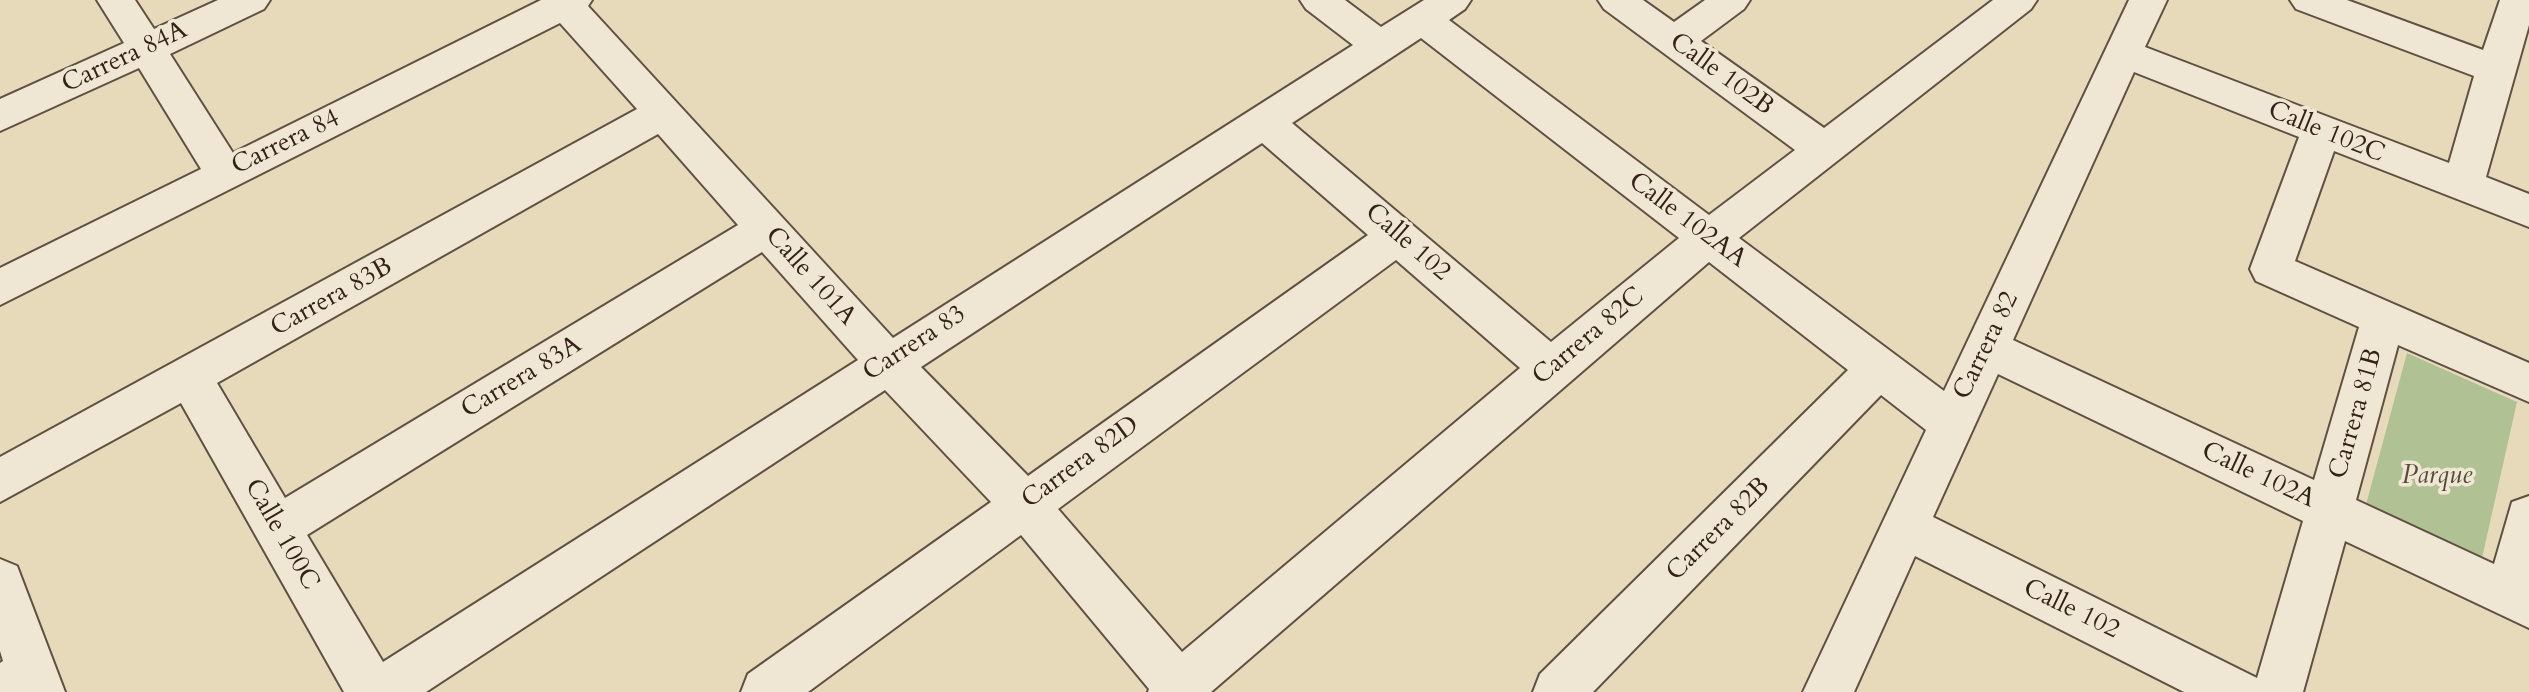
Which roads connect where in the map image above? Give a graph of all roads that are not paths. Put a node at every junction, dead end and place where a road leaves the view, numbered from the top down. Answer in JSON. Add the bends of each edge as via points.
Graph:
{"nodes":[{"id":1,"x":116,"y":0,"type":"edge"},
{"id":2,"x":251,"y":0,"type":"edge"},
{"id":3,"x":1319,"y":0,"type":"edge"},
{"id":4,"x":1617,"y":0,"type":"edge"},
{"id":5,"x":1731,"y":0,"type":"edge"},
{"id":6,"x":2018,"y":0,"type":"edge"},
{"id":7,"x":2148,"y":0,"type":"edge"},
{"id":8,"x":2309,"y":0,"type":"edge"},
{"id":9,"x":2519,"y":0,"type":"edge"},
{"id":10,"x":569,"y":2,"type":"edge"},
{"id":11,"x":2358,"y":9,"type":"edge"},
{"id":12,"x":1438,"y":10,"type":"edge"},
{"id":13,"x":1674,"y":41,"type":"junction"},
{"id":14,"x":1379,"y":45,"type":"junction"},
{"id":15,"x":146,"y":49,"type":"junction"},
{"id":16,"x":2123,"y":53,"type":"junction"},
{"id":17,"x":2495,"y":69,"type":"junction"},
{"id":18,"x":663,"y":113,"type":"junction"},
{"id":19,"x":0,"y":116,"type":"edge"},
{"id":20,"x":1262,"y":120,"type":"junction"},
{"id":21,"x":2321,"y":131,"type":"junction"},
{"id":22,"x":1825,"y":150,"type":"junction"},
{"id":23,"x":225,"y":173,"type":"junction"},
{"id":24,"x":2463,"y":187,"type":"junction"},
{"id":25,"x":2529,"y":211,"type":"edge"},
{"id":26,"x":767,"y":228,"type":"junction"},
{"id":27,"x":1398,"y":236,"type":"junction"},
{"id":28,"x":1709,"y":238,"type":"junction"},
{"id":29,"x":0,"y":288,"type":"edge"},
{"id":30,"x":2383,"y":320,"type":"junction"},
{"id":31,"x":1987,"y":348,"type":"junction"},
{"id":32,"x":887,"y":362,"type":"junction"},
{"id":33,"x":1551,"y":368,"type":"junction"},
{"id":34,"x":1879,"y":368,"type":"junction"},
{"id":35,"x":190,"y":378,"type":"junction"},
{"id":36,"x":2529,"y":383,"type":"edge"},
{"id":37,"x":1950,"y":422,"type":"junction"},
{"id":38,"x":0,"y":481,"type":"edge"},
{"id":39,"x":1024,"y":504,"type":"junction"},
{"id":40,"x":2330,"y":509,"type":"junction"},
{"id":41,"x":2529,"y":517,"type":"edge"},
{"id":42,"x":1904,"y":527,"type":"junction"},
{"id":43,"x":277,"y":528,"type":"junction"},
{"id":44,"x":0,"y":582,"type":"edge"},
{"id":45,"x":2520,"y":601,"type":"edge"},
{"id":46,"x":24,"y":685,"type":"edge"},
{"id":47,"x":1179,"y":690,"type":"edge"},
{"id":48,"x":372,"y":692,"type":"edge"},
{"id":49,"x":381,"y":692,"type":"edge"},
{"id":50,"x":766,"y":692,"type":"edge"},
{"id":51,"x":1558,"y":692,"type":"edge"},
{"id":52,"x":1828,"y":692,"type":"edge"},
{"id":53,"x":2237,"y":692,"type":"edge"},
{"id":54,"x":2278,"y":692,"type":"edge"}],
"edges":[{"from":1,"to":15,"type":"street"},
{"from":2,"to":15,"type":"street","name":"Carrera 84A"},
{"from":3,"to":14,"type":"street"},
{"from":4,"to":13,"type":"street","name":"Calle 102B"},
{"from":5,"to":13,"type":"street"},
{"from":6,"to":22,"type":"street","name":"Carrera 82C"},
{"from":7,"to":16,"type":"street","name":"Carrera 82"},
{"from":8,"to":11,"type":"street"},
{"from":9,"to":17,"type":"street"},
{"from":10,"to":18,"type":"street","name":"Calle 101A"},
{"from":10,"to":23,"type":"street","name":"Carrera 84"},
{"from":11,"to":17,"type":"street"},
{"from":12,"to":14,"type":"street","name":"Carrera 83"},
{"from":12,"to":28,"type":"street","name":"Calle 102AA"},
{"from":13,"to":22,"type":"street","name":"Calle 102B"},
{"from":14,"to":20,"type":"street","name":"Carrera 83"},
{"from":15,"to":19,"type":"street","name":"Carrera 84A"},
{"from":15,"to":23,"type":"street"},
{"from":16,"to":21,"type":"street","name":"Calle 102C"},
{"from":16,"to":31,"type":"street","name":"Carrera 82"},
{"from":17,"to":24,"type":"street"},
{"from":18,"to":26,"type":"street","name":"Calle 101A"},
{"from":18,"to":35,"type":"street","name":"Carrera 83B"},
{"from":20,"to":27,"type":"street","name":"Calle 102"},
{"from":20,"to":32,"type":"street","name":"Carrera 83"},
{"from":21,"to":24,"type":"street","name":"Calle 102C"},
{"from":21,"to":30,"type":"street","via":[[2271,269]]},
{"from":22,"to":28,"type":"street","name":"Carrera 82C"},
{"from":23,"to":29,"type":"street","name":"Carrera 84"},
{"from":24,"to":25,"type":"street","name":"Calle 102C"},
{"from":26,"to":32,"type":"street","name":"Calle 101A"},
{"from":26,"to":43,"type":"street","name":"Carrera 83A"},
{"from":27,"to":33,"type":"street","name":"Calle 102"},
{"from":27,"to":39,"type":"street","name":"Carrera 82D"},
{"from":28,"to":33,"type":"street","name":"Carrera 82C"},
{"from":28,"to":34,"type":"street","name":"Calle 102AA"},
{"from":30,"to":36,"type":"street"},
{"from":30,"to":40,"type":"street","name":"Carrera 81B"},
{"from":31,"to":37,"type":"street","name":"Carrera 82"},
{"from":31,"to":40,"type":"street","name":"Calle 102A"},
{"from":32,"to":39,"type":"street","name":"Calle 101A"},
{"from":32,"to":49,"type":"street","name":"Carrera 83"},
{"from":33,"to":47,"type":"street","name":"Carrera 82C"},
{"from":34,"to":37,"type":"street","name":"Calle 102AA"},
{"from":34,"to":51,"type":"street","name":"Carrera 82B"},
{"from":35,"to":38,"type":"street","name":"Carrera 83B"},
{"from":35,"to":43,"type":"street","name":"Calle 100C"},
{"from":37,"to":42,"type":"street","name":"Carrera 82"},
{"from":39,"to":47,"type":"street","name":"Calle 101A"},
{"from":39,"to":50,"type":"street","name":"Carrera 82D"},
{"from":40,"to":45,"type":"street","name":"Calle 102A"},
{"from":40,"to":54,"type":"street","name":"Carrera 81B"},
{"from":41,"to":45,"type":"street"},
{"from":42,"to":52,"type":"street","name":"Carrera 82"},
{"from":42,"to":53,"type":"street","name":"Calle 102"},
{"from":43,"to":48,"type":"street","name":"Calle 100C"},
{"from":44,"to":46,"type":"street"}]}
